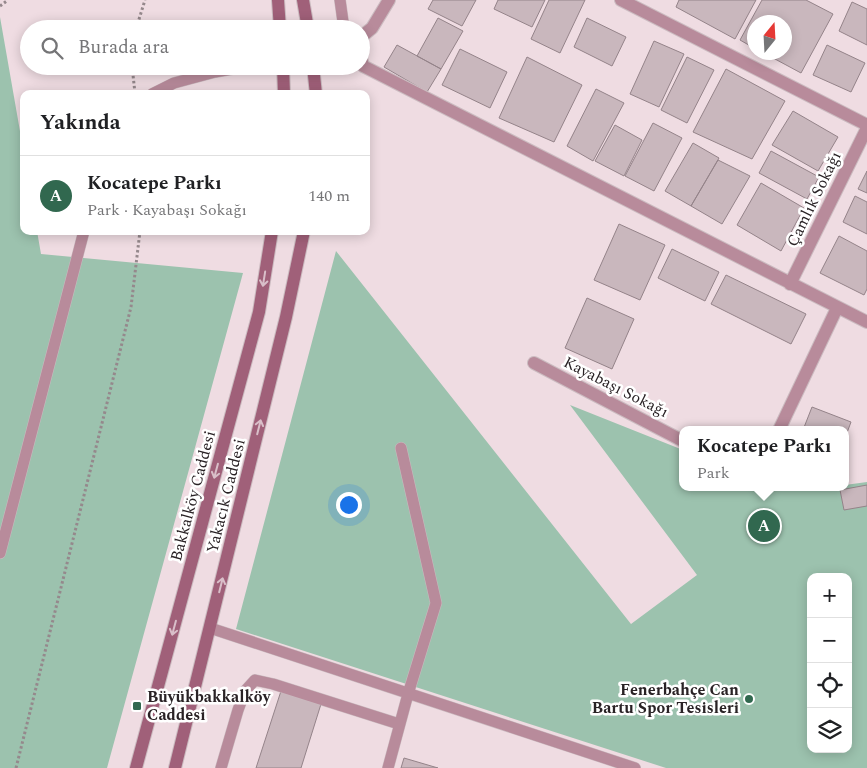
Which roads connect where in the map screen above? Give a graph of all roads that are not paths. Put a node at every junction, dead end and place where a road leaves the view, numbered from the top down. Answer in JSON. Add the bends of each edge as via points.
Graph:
{"nodes":[{"id":1,"x":278,"y":0,"type":"edge"},
{"id":2,"x":303,"y":0,"type":"edge"},
{"id":3,"x":340,"y":0,"type":"edge"},
{"id":4,"x":389,"y":0,"type":"edge"},
{"id":5,"x":621,"y":0,"type":"edge"},
{"id":6,"x":279,"y":20,"type":"edge"},
{"id":7,"x":306,"y":20,"type":"edge"},
{"id":8,"x":343,"y":20,"type":"edge"},
{"id":9,"x":370,"y":30,"type":"edge"},
{"id":10,"x":370,"y":69,"type":"edge"},
{"id":11,"x":203,"y":75,"type":"edge"},
{"id":12,"x":283,"y":75,"type":"edge"},
{"id":13,"x":314,"y":75,"type":"edge"},
{"id":14,"x":159,"y":90,"type":"edge"},
{"id":15,"x":284,"y":90,"type":"edge"},
{"id":16,"x":316,"y":90,"type":"edge"},
{"id":17,"x":867,"y":126,"type":"edge"},
{"id":18,"x":83,"y":235,"type":"edge"},
{"id":19,"x":271,"y":235,"type":"edge"},
{"id":20,"x":303,"y":235,"type":"edge"},
{"id":21,"x":790,"y":284,"type":"junction"},
{"id":22,"x":837,"y":308,"type":"junction"},
{"id":23,"x":867,"y":322,"type":"edge"},
{"id":24,"x":534,"y":363,"type":"dead end"},
{"id":25,"x":781,"y":426,"type":"edge"},
{"id":26,"x":679,"y":438,"type":"edge"},
{"id":27,"x":401,"y":448,"type":"dead end"},
{"id":28,"x":0,"y":553,"type":"edge"},
{"id":29,"x":210,"y":628,"type":"junction"},
{"id":30,"x":408,"y":694,"type":"junction"},
{"id":31,"x":400,"y":724,"type":"junction"},
{"id":32,"x":136,"y":768,"type":"edge"},
{"id":33,"x":175,"y":768,"type":"edge"},
{"id":34,"x":221,"y":768,"type":"edge"},
{"id":35,"x":388,"y":768,"type":"edge"},
{"id":36,"x":635,"y":768,"type":"edge"}],
"edges":[{"from":1,"to":6,"type":"main road"},
{"from":2,"to":7,"type":"main road"},
{"from":3,"to":8,"type":"lane"},
{"from":4,"to":9,"type":"street"},
{"from":5,"to":17,"type":"street"},
{"from":10,"to":21,"type":"street"},
{"from":11,"to":14,"type":"lane","via":[[174,82]]},
{"from":12,"to":15,"type":"main road"},
{"from":13,"to":16,"type":"main road"},
{"from":17,"to":21,"type":"street","name":"Çamlık Sokağı"},
{"from":18,"to":28,"type":"lane"},
{"from":19,"to":32,"type":"main road","name":"Bakkalköy Caddesi","one_way":true,"via":[[259,312]]},
{"from":29,"to":20,"type":"main road","name":"Yakacık Caddesi","one_way":true},
{"from":21,"to":22,"type":"street"},
{"from":22,"to":23,"type":"street"},
{"from":22,"to":25,"type":"street"},
{"from":24,"to":26,"type":"street","name":"Kayabaşı Sokağı"},
{"from":27,"to":30,"type":"lane","via":[[436,603]]},
{"from":29,"to":30,"type":"lane"},
{"from":29,"to":33,"type":"main road","name":"Yakacık Caddesi"},
{"from":30,"to":31,"type":"lane"},
{"from":30,"to":36,"type":"lane"},
{"from":31,"to":34,"type":"lane","via":[[255,680],[241,700]]},
{"from":31,"to":35,"type":"lane"}]}
